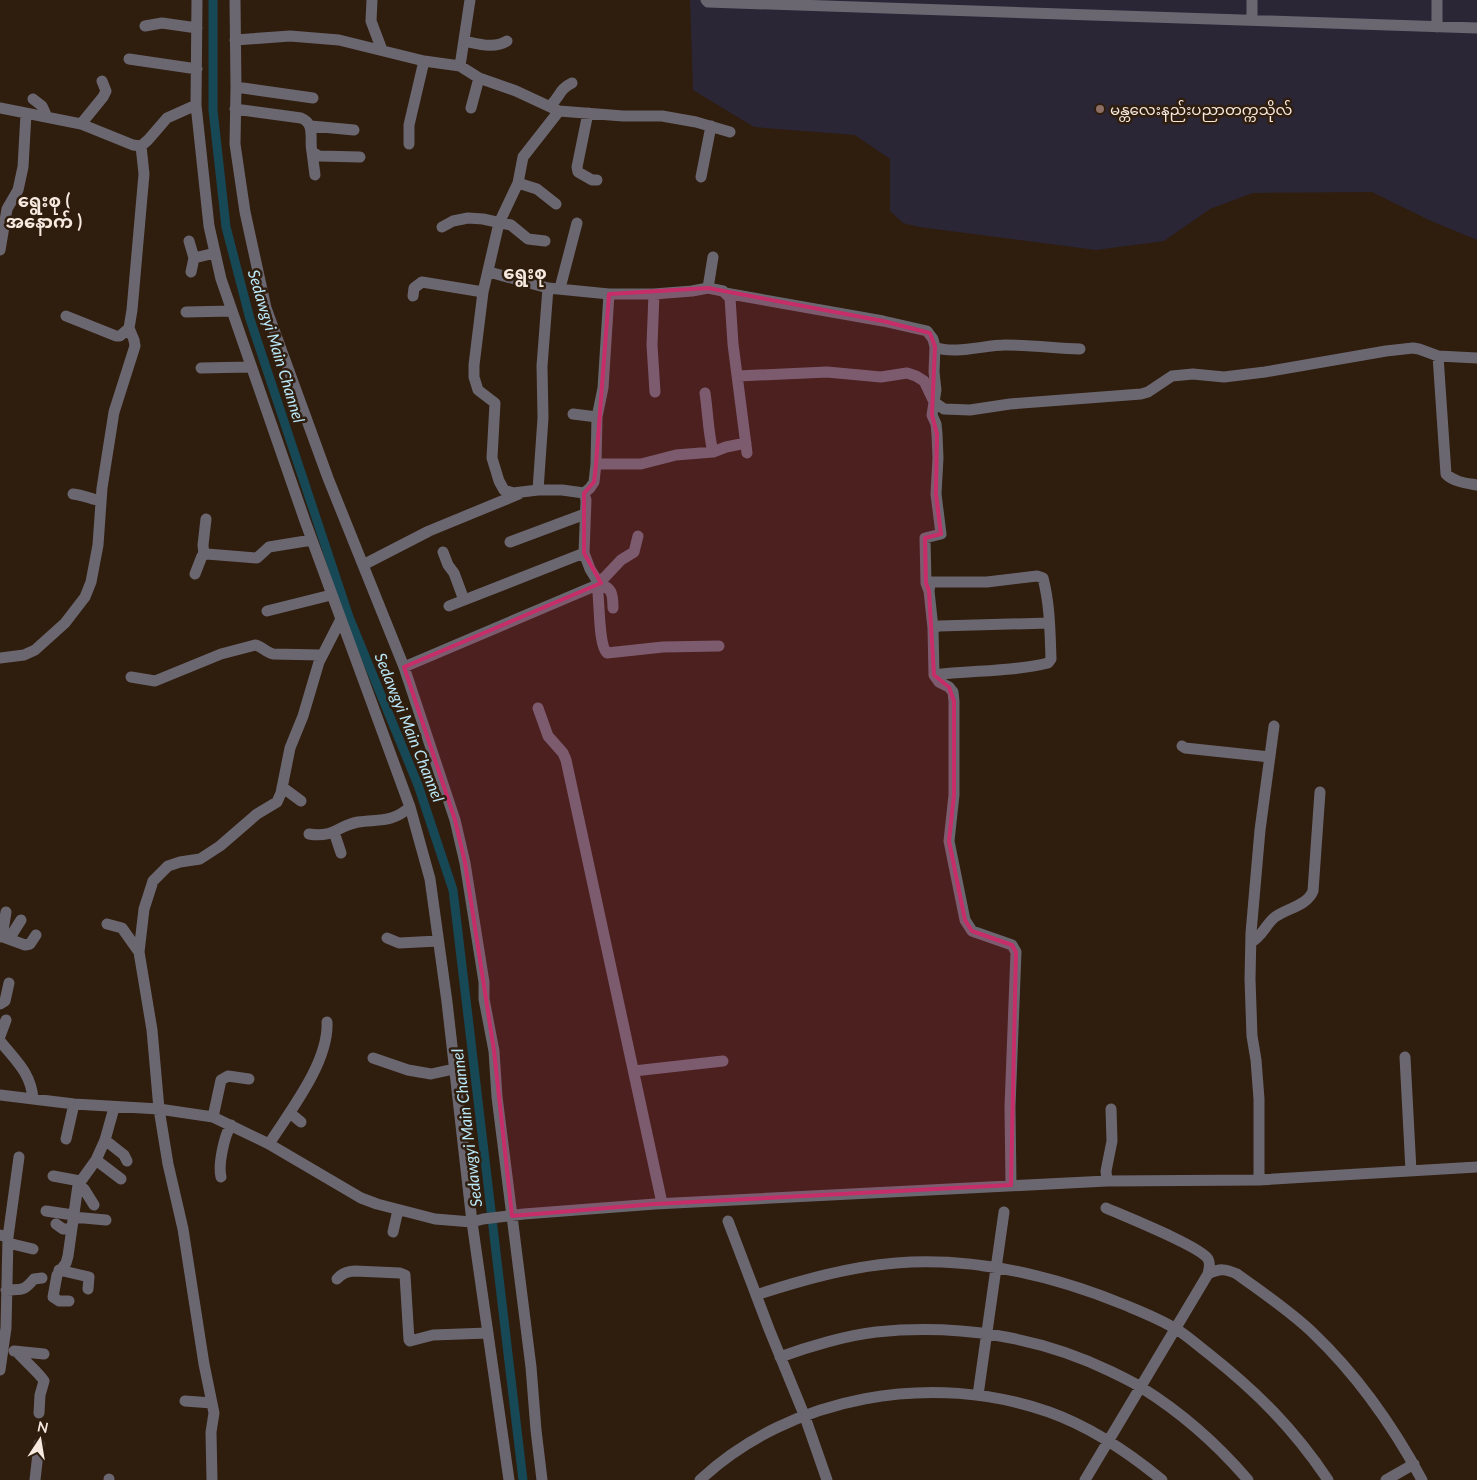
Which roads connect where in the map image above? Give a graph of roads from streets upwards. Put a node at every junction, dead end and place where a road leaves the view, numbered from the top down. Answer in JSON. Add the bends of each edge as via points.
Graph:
{"nodes":[{"id":1,"x":197,"y":0,"type":"edge"},
{"id":2,"x":235,"y":0,"type":"edge"},
{"id":3,"x":372,"y":0,"type":"edge"},
{"id":4,"x":470,"y":0,"type":"edge"},
{"id":5,"x":706,"y":0,"type":"edge"},
{"id":6,"x":1252,"y":0,"type":"edge"},
{"id":7,"x":1437,"y":0,"type":"edge"},
{"id":8,"x":968,"y":6,"type":"edge"},
{"id":9,"x":1252,"y":20,"type":"junction"},
{"id":10,"x":145,"y":26,"type":"dead end"},
{"id":11,"x":1437,"y":27,"type":"junction"},
{"id":12,"x":197,"y":28,"type":"junction"},
{"id":13,"x":1477,"y":28,"type":"edge"},
{"id":14,"x":235,"y":40,"type":"junction"},
{"id":15,"x":464,"y":41,"type":"junction"},
{"id":16,"x":507,"y":41,"type":"dead end"},
{"id":17,"x":382,"y":50,"type":"junction"},
{"id":18,"x":129,"y":59,"type":"dead end"},
{"id":19,"x":424,"y":61,"type":"junction"},
{"id":20,"x":460,"y":66,"type":"junction"},
{"id":21,"x":196,"y":69,"type":"junction"},
{"id":22,"x":479,"y":78,"type":"junction"},
{"id":23,"x":102,"y":80,"type":"dead end"},
{"id":24,"x":572,"y":83,"type":"dead end"},
{"id":25,"x":236,"y":87,"type":"junction"},
{"id":26,"x":313,"y":98,"type":"dead end"},
{"id":27,"x":32,"y":99,"type":"dead end"},
{"id":28,"x":196,"y":105,"type":"junction"},
{"id":29,"x":0,"y":108,"type":"edge"},
{"id":30,"x":470,"y":108,"type":"dead end"},
{"id":31,"x":554,"y":108,"type":"junction"},
{"id":32,"x":235,"y":109,"type":"junction"},
{"id":33,"x":588,"y":113,"type":"junction"},
{"id":34,"x":26,"y":114,"type":"junction"},
{"id":35,"x":47,"y":117,"type":"junction"},
{"id":36,"x":81,"y":124,"type":"junction"},
{"id":37,"x":311,"y":126,"type":"junction"},
{"id":38,"x":711,"y":126,"type":"junction"},
{"id":39,"x":354,"y":130,"type":"dead end"},
{"id":40,"x":730,"y":132,"type":"dead end"},
{"id":41,"x":409,"y":144,"type":"dead end"},
{"id":42,"x":141,"y":146,"type":"junction"},
{"id":43,"x":312,"y":152,"type":"junction"},
{"id":44,"x":360,"y":157,"type":"dead end"},
{"id":45,"x":314,"y":175,"type":"dead end"},
{"id":46,"x":701,"y":177,"type":"dead end"},
{"id":47,"x":597,"y":180,"type":"dead end"},
{"id":48,"x":518,"y":184,"type":"junction"},
{"id":49,"x":6,"y":201,"type":"edge"},
{"id":50,"x":556,"y":204,"type":"dead end"},
{"id":51,"x":578,"y":222,"type":"dead end"},
{"id":52,"x":498,"y":223,"type":"junction"},
{"id":53,"x":442,"y":227,"type":"dead end"},
{"id":54,"x":189,"y":240,"type":"dead end"},
{"id":55,"x":545,"y":241,"type":"dead end"},
{"id":56,"x":0,"y":250,"type":"edge"},
{"id":57,"x":215,"y":252,"type":"junction"},
{"id":58,"x":713,"y":257,"type":"dead end"},
{"id":59,"x":194,"y":258,"type":"junction"},
{"id":60,"x":192,"y":272,"type":"dead end"},
{"id":61,"x":489,"y":272,"type":"junction"},
{"id":62,"x":548,"y":288,"type":"junction"},
{"id":63,"x":560,"y":288,"type":"junction"},
{"id":64,"x":708,"y":288,"type":"junction"},
{"id":65,"x":483,"y":292,"type":"junction"},
{"id":66,"x":725,"y":293,"type":"junction"},
{"id":67,"x":609,"y":294,"type":"junction"},
{"id":68,"x":654,"y":294,"type":"junction"},
{"id":69,"x":413,"y":296,"type":"dead end"},
{"id":70,"x":232,"y":311,"type":"junction"},
{"id":71,"x":186,"y":312,"type":"dead end"},
{"id":72,"x":66,"y":316,"type":"dead end"},
{"id":73,"x":129,"y":328,"type":"junction"},
{"id":74,"x":935,"y":347,"type":"junction"},
{"id":75,"x":1080,"y":349,"type":"dead end"},
{"id":76,"x":1438,"y":356,"type":"junction"},
{"id":77,"x":1477,"y":358,"type":"edge"},
{"id":78,"x":250,"y":367,"type":"junction"},
{"id":79,"x":201,"y":368,"type":"dead end"},
{"id":80,"x":738,"y":376,"type":"junction"},
{"id":81,"x":655,"y":392,"type":"dead end"},
{"id":82,"x":705,"y":393,"type":"dead end"},
{"id":83,"x":934,"y":402,"type":"junction"},
{"id":84,"x":574,"y":414,"type":"dead end"},
{"id":85,"x":597,"y":417,"type":"junction"},
{"id":86,"x":713,"y":452,"type":"junction"},
{"id":87,"x":596,"y":464,"type":"junction"},
{"id":88,"x":1477,"y":484,"type":"edge"},
{"id":89,"x":538,"y":490,"type":"junction"},
{"id":90,"x":521,"y":493,"type":"junction"},
{"id":91,"x":584,"y":493,"type":"junction"},
{"id":92,"x":73,"y":494,"type":"dead end"},
{"id":93,"x":101,"y":501,"type":"junction"},
{"id":94,"x":584,"y":514,"type":"junction"},
{"id":95,"x":206,"y":519,"type":"dead end"},
{"id":96,"x":638,"y":536,"type":"dead end"},
{"id":97,"x":312,"y":540,"type":"junction"},
{"id":98,"x":510,"y":542,"type":"dead end"},
{"id":99,"x":443,"y":552,"type":"dead end"},
{"id":100,"x":584,"y":553,"type":"junction"},
{"id":101,"x":204,"y":555,"type":"junction"},
{"id":102,"x":363,"y":565,"type":"junction"},
{"id":103,"x":195,"y":574,"type":"dead end"},
{"id":104,"x":598,"y":583,"type":"junction"},
{"id":105,"x":930,"y":590,"type":"junction"},
{"id":106,"x":331,"y":595,"type":"junction"},
{"id":107,"x":464,"y":600,"type":"junction"},
{"id":108,"x":449,"y":606,"type":"dead end"},
{"id":109,"x":613,"y":608,"type":"dead end"},
{"id":110,"x":267,"y":611,"type":"dead end"},
{"id":111,"x":341,"y":620,"type":"junction"},
{"id":112,"x":1049,"y":623,"type":"junction"},
{"id":113,"x":933,"y":628,"type":"junction"},
{"id":114,"x":720,"y":646,"type":"dead end"},
{"id":115,"x":321,"y":655,"type":"junction"},
{"id":116,"x":0,"y":658,"type":"edge"},
{"id":117,"x":404,"y":667,"type":"junction"},
{"id":118,"x":934,"y":675,"type":"junction"},
{"id":119,"x":131,"y":677,"type":"dead end"},
{"id":120,"x":538,"y":708,"type":"dead end"},
{"id":121,"x":1274,"y":726,"type":"dead end"},
{"id":122,"x":1182,"y":746,"type":"dead end"},
{"id":123,"x":1270,"y":757,"type":"junction"},
{"id":124,"x":282,"y":787,"type":"junction"},
{"id":125,"x":1320,"y":792,"type":"dead end"},
{"id":126,"x":301,"y":801,"type":"dead end"},
{"id":127,"x":410,"y":807,"type":"junction"},
{"id":128,"x":334,"y":832,"type":"junction"},
{"id":129,"x":309,"y":834,"type":"dead end"},
{"id":130,"x":341,"y":853,"type":"dead end"},
{"id":131,"x":6,"y":912,"type":"dead end"},
{"id":132,"x":21,"y":920,"type":"dead end"},
{"id":133,"x":107,"y":924,"type":"dead end"},
{"id":134,"x":36,"y":935,"type":"dead end"},
{"id":135,"x":4,"y":938,"type":"edge"},
{"id":136,"x":387,"y":938,"type":"dead end"},
{"id":137,"x":438,"y":941,"type":"junction"},
{"id":138,"x":1251,"y":942,"type":"junction"},
{"id":139,"x":139,"y":952,"type":"junction"},
{"id":140,"x":9,"y":983,"type":"dead end"},
{"id":141,"x":0,"y":1004,"type":"edge"},
{"id":142,"x":6,"y":1020,"type":"dead end"},
{"id":143,"x":327,"y":1022,"type":"dead end"},
{"id":144,"x":0,"y":1036,"type":"edge"},
{"id":145,"x":0,"y":1041,"type":"edge"},
{"id":146,"x":0,"y":1052,"type":"edge"},
{"id":147,"x":12,"y":1056,"type":"junction"},
{"id":148,"x":1405,"y":1057,"type":"dead end"},
{"id":149,"x":372,"y":1058,"type":"dead end"},
{"id":150,"x":723,"y":1061,"type":"dead end"},
{"id":151,"x":454,"y":1069,"type":"junction"},
{"id":152,"x":634,"y":1071,"type":"junction"},
{"id":153,"x":249,"y":1079,"type":"dead end"},
{"id":154,"x":0,"y":1096,"type":"edge"},
{"id":155,"x":36,"y":1100,"type":"junction"},
{"id":156,"x":74,"y":1104,"type":"junction"},
{"id":157,"x":114,"y":1108,"type":"junction"},
{"id":158,"x":1111,"y":1109,"type":"dead end"},
{"id":159,"x":159,"y":1110,"type":"junction"},
{"id":160,"x":41,"y":1112,"type":"dead end"},
{"id":161,"x":290,"y":1113,"type":"junction"},
{"id":162,"x":213,"y":1117,"type":"junction"},
{"id":163,"x":301,"y":1122,"type":"dead end"},
{"id":164,"x":231,"y":1125,"type":"junction"},
{"id":165,"x":66,"y":1139,"type":"dead end"},
{"id":166,"x":105,"y":1140,"type":"junction"},
{"id":167,"x":269,"y":1144,"type":"junction"},
{"id":168,"x":20,"y":1158,"type":"dead end"},
{"id":169,"x":96,"y":1160,"type":"junction"},
{"id":170,"x":127,"y":1161,"type":"dead end"},
{"id":171,"x":1477,"y":1167,"type":"edge"},
{"id":172,"x":1411,"y":1171,"type":"junction"},
{"id":173,"x":53,"y":1176,"type":"dead end"},
{"id":174,"x":220,"y":1177,"type":"dead end"},
{"id":175,"x":121,"y":1179,"type":"dead end"},
{"id":176,"x":1258,"y":1180,"type":"junction"},
{"id":177,"x":1107,"y":1181,"type":"junction"},
{"id":178,"x":79,"y":1183,"type":"junction"},
{"id":179,"x":1010,"y":1186,"type":"junction"},
{"id":180,"x":94,"y":1204,"type":"dead end"},
{"id":181,"x":662,"y":1204,"type":"junction"},
{"id":182,"x":1106,"y":1208,"type":"dead end"},
{"id":183,"x":398,"y":1210,"type":"junction"},
{"id":184,"x":46,"y":1211,"type":"dead end"},
{"id":185,"x":1004,"y":1212,"type":"dead end"},
{"id":186,"x":73,"y":1216,"type":"junction"},
{"id":187,"x":509,"y":1216,"type":"junction"},
{"id":188,"x":106,"y":1220,"type":"dead end"},
{"id":189,"x":477,"y":1221,"type":"junction"},
{"id":190,"x":728,"y":1221,"type":"dead end"},
{"id":191,"x":56,"y":1224,"type":"dead end"},
{"id":192,"x":71,"y":1229,"type":"junction"},
{"id":193,"x":393,"y":1232,"type":"dead end"},
{"id":194,"x":5,"y":1238,"type":"edge"},
{"id":195,"x":33,"y":1249,"type":"dead end"},
{"id":196,"x":59,"y":1270,"type":"junction"},
{"id":197,"x":1208,"y":1274,"type":"junction"},
{"id":198,"x":42,"y":1278,"type":"dead end"},
{"id":199,"x":337,"y":1279,"type":"dead end"},
{"id":200,"x":88,"y":1289,"type":"dead end"},
{"id":201,"x":6,"y":1290,"type":"junction"},
{"id":202,"x":756,"y":1295,"type":"junction"},
{"id":203,"x":69,"y":1301,"type":"dead end"},
{"id":204,"x":1176,"y":1328,"type":"junction"},
{"id":205,"x":488,"y":1333,"type":"junction"},
{"id":206,"x":3,"y":1346,"type":"edge"},
{"id":207,"x":17,"y":1352,"type":"junction"},
{"id":208,"x":44,"y":1354,"type":"dead end"},
{"id":209,"x":780,"y":1356,"type":"junction"},
{"id":210,"x":0,"y":1364,"type":"edge"},
{"id":211,"x":0,"y":1370,"type":"edge"},
{"id":212,"x":1141,"y":1387,"type":"junction"},
{"id":213,"x":978,"y":1395,"type":"junction"},
{"id":214,"x":185,"y":1401,"type":"dead end"},
{"id":215,"x":212,"y":1403,"type":"junction"},
{"id":216,"x":39,"y":1413,"type":"dead end"},
{"id":217,"x":805,"y":1417,"type":"junction"},
{"id":218,"x":1109,"y":1440,"type":"junction"},
{"id":219,"x":39,"y":1444,"type":"dead end"},
{"id":220,"x":1414,"y":1464,"type":"junction"},
{"id":221,"x":35,"y":1480,"type":"edge"},
{"id":222,"x":212,"y":1480,"type":"edge"},
{"id":223,"x":509,"y":1480,"type":"edge"},
{"id":224,"x":542,"y":1480,"type":"edge"},
{"id":225,"x":700,"y":1480,"type":"edge"},
{"id":226,"x":827,"y":1480,"type":"edge"},
{"id":227,"x":1085,"y":1480,"type":"edge"},
{"id":228,"x":1162,"y":1480,"type":"edge"},
{"id":229,"x":1248,"y":1480,"type":"edge"},
{"id":230,"x":1328,"y":1480,"type":"edge"},
{"id":231,"x":1386,"y":1480,"type":"edge"},
{"id":232,"x":1422,"y":1480,"type":"edge"}],
"edges":[{"from":1,"to":12,"type":"street"},
{"from":2,"to":14,"type":"street"},
{"from":3,"to":17,"type":"street","via":[[371,21]]},
{"from":4,"to":15,"type":"street"},
{"from":5,"to":8,"type":"street"},
{"from":6,"to":9,"type":"street"},
{"from":7,"to":11,"type":"street"},
{"from":8,"to":9,"type":"street"},
{"from":9,"to":11,"type":"street"},
{"from":10,"to":12,"type":"street","via":[[162,23]]},
{"from":11,"to":13,"type":"street"},
{"from":12,"to":21,"type":"street"},
{"from":14,"to":17,"type":"street","via":[[290,36],[340,40]]},
{"from":14,"to":25,"type":"street"},
{"from":15,"to":16,"type":"street","via":[[487,46],[502,45]]},
{"from":15,"to":20,"type":"street"},
{"from":17,"to":19,"type":"street"},
{"from":18,"to":21,"type":"street"},
{"from":19,"to":20,"type":"street"},
{"from":19,"to":41,"type":"street","via":[[409,125]]},
{"from":20,"to":22,"type":"street"},
{"from":21,"to":28,"type":"street"},
{"from":22,"to":30,"type":"street"},
{"from":22,"to":31,"type":"street"},
{"from":23,"to":36,"type":"street","via":[[106,90],[103,97]]},
{"from":24,"to":31,"type":"street","via":[[564,87]]},
{"from":25,"to":26,"type":"street"},
{"from":25,"to":32,"type":"street"},
{"from":27,"to":35,"type":"street","via":[[42,106]]},
{"from":28,"to":42,"type":"street","via":[[167,118]]},
{"from":28,"to":57,"type":"street","via":[[205,196]]},
{"from":29,"to":34,"type":"street"},
{"from":31,"to":33,"type":"street"},
{"from":31,"to":48,"type":"street","via":[[523,157]]},
{"from":32,"to":37,"type":"street","via":[[301,118]]},
{"from":32,"to":102,"type":"street","via":[[234,144],[266,308],[324,470]]},
{"from":33,"to":38,"type":"street","via":[[662,116]]},
{"from":33,"to":47,"type":"street","via":[[577,167],[578,172]]},
{"from":34,"to":35,"type":"street"},
{"from":34,"to":49,"type":"street","via":[[18,190]]},
{"from":35,"to":36,"type":"street"},
{"from":36,"to":42,"type":"street"},
{"from":37,"to":39,"type":"street"},
{"from":37,"to":43,"type":"street"},
{"from":38,"to":40,"type":"street"},
{"from":38,"to":46,"type":"street"},
{"from":42,"to":73,"type":"street","via":[[144,174]]},
{"from":43,"to":44,"type":"street","via":[[319,156]]},
{"from":43,"to":45,"type":"street"},
{"from":48,"to":50,"type":"street","via":[[537,189]]},
{"from":48,"to":52,"type":"street"},
{"from":49,"to":56,"type":"street"},
{"from":51,"to":63,"type":"street"},
{"from":52,"to":53,"type":"street","via":[[468,218]]},
{"from":52,"to":55,"type":"street","via":[[511,225],[528,239]]},
{"from":52,"to":61,"type":"street"},
{"from":54,"to":59,"type":"street"},
{"from":57,"to":59,"type":"street"},
{"from":57,"to":70,"type":"street"},
{"from":58,"to":64,"type":"street"},
{"from":59,"to":60,"type":"street"},
{"from":61,"to":62,"type":"street"},
{"from":61,"to":65,"type":"street"},
{"from":62,"to":63,"type":"street"},
{"from":62,"to":89,"type":"street"},
{"from":63,"to":67,"type":"street"},
{"from":64,"to":66,"type":"street"},
{"from":64,"to":68,"type":"street"},
{"from":65,"to":69,"type":"street","via":[[422,282],[414,288]]},
{"from":65,"to":90,"type":"street","via":[[474,377],[478,390],[495,403],[492,458],[499,482],[504,490]]},
{"from":66,"to":74,"type":"street","via":[[927,331]]},
{"from":66,"to":80,"type":"street","via":[[730,298]]},
{"from":67,"to":68,"type":"street"},
{"from":67,"to":85,"type":"street","via":[[604,388]]},
{"from":68,"to":81,"type":"street","via":[[652,345]]},
{"from":70,"to":71,"type":"street"},
{"from":70,"to":78,"type":"street"},
{"from":72,"to":73,"type":"street","via":[[116,336]]},
{"from":73,"to":93,"type":"street","via":[[135,346],[114,412]]},
{"from":74,"to":75,"type":"street","via":[[958,350],[1004,345]]},
{"from":74,"to":83,"type":"street"},
{"from":76,"to":77,"type":"street"},
{"from":76,"to":83,"type":"street","via":[[1413,348],[1386,351],[1224,377],[1172,376],[1148,392],[970,410],[944,409]]},
{"from":76,"to":88,"type":"street","via":[[1446,474],[1461,482]]},
{"from":78,"to":79,"type":"street"},
{"from":78,"to":97,"type":"street"},
{"from":80,"to":83,"type":"street","via":[[828,372],[881,377],[907,373],[924,381]]},
{"from":80,"to":86,"type":"street","via":[[747,448],[726,447]]},
{"from":82,"to":86,"type":"street","via":[[708,434]]},
{"from":83,"to":105,"type":"street","via":[[932,415],[936,424],[938,458],[936,494],[941,534],[925,538],[926,583]]},
{"from":84,"to":85,"type":"street"},
{"from":85,"to":87,"type":"street"},
{"from":86,"to":87,"type":"street","via":[[676,455],[641,464]]},
{"from":87,"to":91,"type":"street","via":[[594,482]]},
{"from":89,"to":90,"type":"street"},
{"from":89,"to":91,"type":"street"},
{"from":90,"to":102,"type":"street","via":[[429,531]]},
{"from":91,"to":94,"type":"street"},
{"from":92,"to":93,"type":"street"},
{"from":93,"to":116,"type":"street","via":[[94,567],[82,604],[35,650]]},
{"from":94,"to":98,"type":"street"},
{"from":94,"to":100,"type":"street"},
{"from":95,"to":101,"type":"street"},
{"from":96,"to":104,"type":"street","via":[[634,552]]},
{"from":97,"to":101,"type":"street","via":[[269,547],[257,558]]},
{"from":97,"to":106,"type":"street"},
{"from":99,"to":107,"type":"street"},
{"from":100,"to":104,"type":"street"},
{"from":100,"to":107,"type":"street"},
{"from":101,"to":103,"type":"street"},
{"from":102,"to":117,"type":"street"},
{"from":104,"to":109,"type":"street","via":[[610,590]]},
{"from":104,"to":114,"type":"street","via":[[603,647],[607,653],[663,647]]},
{"from":104,"to":117,"type":"street"},
{"from":105,"to":112,"type":"street","via":[[932,582],[987,582],[1040,577],[1048,597]]},
{"from":105,"to":113,"type":"street"},
{"from":106,"to":110,"type":"street"},
{"from":106,"to":111,"type":"street"},
{"from":107,"to":108,"type":"street"},
{"from":111,"to":115,"type":"street"},
{"from":111,"to":127,"type":"street"},
{"from":112,"to":113,"type":"street"},
{"from":112,"to":118,"type":"street","via":[[1051,659],[1048,663]]},
{"from":113,"to":118,"type":"street"},
{"from":115,"to":119,"type":"street","via":[[273,654],[255,645],[221,654],[155,681]]},
{"from":115,"to":124,"type":"street","via":[[290,748]]},
{"from":117,"to":187,"type":"street","via":[[455,820],[465,863],[494,1051]]},
{"from":118,"to":179,"type":"street","via":[[951,690],[954,701],[954,795],[949,842],[965,920],[972,930],[1012,945],[1016,952]]},
{"from":120,"to":152,"type":"street","via":[[548,736],[566,760]]},
{"from":121,"to":123,"type":"street"},
{"from":122,"to":123,"type":"street"},
{"from":123,"to":138,"type":"street"},
{"from":124,"to":126,"type":"street"},
{"from":124,"to":139,"type":"street","via":[[277,802],[257,814],[211,853],[200,859],[168,866],[159,874],[153,881],[144,909]]},
{"from":125,"to":138,"type":"street","via":[[1311,896],[1276,916]]},
{"from":127,"to":128,"type":"street","via":[[402,814],[385,820],[358,822]]},
{"from":127,"to":137,"type":"street","via":[[430,879]]},
{"from":128,"to":129,"type":"street"},
{"from":128,"to":130,"type":"street"},
{"from":131,"to":135,"type":"street"},
{"from":132,"to":135,"type":"street"},
{"from":133,"to":139,"type":"street","via":[[122,928]]},
{"from":134,"to":135,"type":"street","via":[[30,944],[25,945]]},
{"from":136,"to":137,"type":"street","via":[[399,943]]},
{"from":137,"to":151,"type":"street"},
{"from":138,"to":176,"type":"street","via":[[1252,1036],[1259,1098]]},
{"from":139,"to":159,"type":"street","via":[[152,1030]]},
{"from":140,"to":141,"type":"street","via":[[5,1001]]},
{"from":142,"to":144,"type":"street"},
{"from":143,"to":161,"type":"street","via":[[316,1067]]},
{"from":145,"to":147,"type":"street"},
{"from":146,"to":147,"type":"street"},
{"from":147,"to":155,"type":"street","via":[[27,1074]]},
{"from":148,"to":172,"type":"street"},
{"from":149,"to":151,"type":"street","via":[[431,1074]]},
{"from":150,"to":152,"type":"street"},
{"from":151,"to":189,"type":"street"},
{"from":152,"to":181,"type":"street"},
{"from":153,"to":162,"type":"street","via":[[228,1076],[221,1080]]},
{"from":154,"to":155,"type":"street"},
{"from":155,"to":156,"type":"street"},
{"from":155,"to":160,"type":"street"},
{"from":156,"to":157,"type":"street"},
{"from":156,"to":165,"type":"street"},
{"from":157,"to":159,"type":"street"},
{"from":157,"to":166,"type":"street"},
{"from":158,"to":177,"type":"street","via":[[1112,1141]]},
{"from":159,"to":162,"type":"street"},
{"from":159,"to":215,"type":"street"},
{"from":161,"to":163,"type":"street"},
{"from":161,"to":167,"type":"street"},
{"from":162,"to":164,"type":"street"},
{"from":164,"to":167,"type":"street"},
{"from":164,"to":174,"type":"street","via":[[227,1131]]},
{"from":166,"to":169,"type":"street"},
{"from":166,"to":170,"type":"street"},
{"from":167,"to":183,"type":"street","via":[[361,1198]]},
{"from":168,"to":194,"type":"street"},
{"from":169,"to":175,"type":"street"},
{"from":169,"to":178,"type":"street"},
{"from":171,"to":172,"type":"street"},
{"from":172,"to":176,"type":"street"},
{"from":173,"to":178,"type":"street"},
{"from":176,"to":177,"type":"street"},
{"from":177,"to":179,"type":"street"},
{"from":178,"to":180,"type":"street"},
{"from":178,"to":186,"type":"street"},
{"from":179,"to":181,"type":"street"},
{"from":181,"to":187,"type":"street"},
{"from":182,"to":197,"type":"street","via":[[1199,1250],[1209,1260]]},
{"from":183,"to":189,"type":"street","via":[[435,1219]]},
{"from":183,"to":193,"type":"street"},
{"from":184,"to":186,"type":"street"},
{"from":185,"to":213,"type":"street"},
{"from":186,"to":188,"type":"street"},
{"from":186,"to":192,"type":"street"},
{"from":187,"to":189,"type":"street"},
{"from":187,"to":224,"type":"street","via":[[531,1367]]},
{"from":189,"to":205,"type":"street"},
{"from":190,"to":202,"type":"street"},
{"from":191,"to":192,"type":"street","via":[[63,1229]]},
{"from":192,"to":196,"type":"street","via":[[66,1264]]},
{"from":194,"to":195,"type":"street"},
{"from":194,"to":201,"type":"street"},
{"from":196,"to":200,"type":"street","via":[[89,1277]]},
{"from":196,"to":203,"type":"street","via":[[54,1298],[59,1302]]},
{"from":197,"to":204,"type":"street"},
{"from":197,"to":220,"type":"street","via":[[1226,1269],[1237,1274],[1312,1333],[1367,1394]]},
{"from":198,"to":201,"type":"street","via":[[34,1280],[23,1290]]},
{"from":199,"to":205,"type":"street","via":[[347,1271],[405,1275],[410,1341],[433,1335]]},
{"from":201,"to":206,"type":"street"},
{"from":202,"to":204,"type":"street","via":[[849,1269],[945,1262],[1038,1275],[1082,1288]]},
{"from":202,"to":209,"type":"street"},
{"from":204,"to":212,"type":"street"},
{"from":204,"to":230,"type":"street","via":[[1266,1403],[1296,1435]]},
{"from":205,"to":223,"type":"street"},
{"from":206,"to":207,"type":"street"},
{"from":206,"to":210,"type":"street"},
{"from":207,"to":208,"type":"street"},
{"from":207,"to":216,"type":"street","via":[[44,1381]]},
{"from":209,"to":212,"type":"street","via":[[874,1332],[986,1333],[1052,1348],[1092,1362]]},
{"from":209,"to":217,"type":"street"},
{"from":210,"to":211,"type":"street"},
{"from":212,"to":218,"type":"street"},
{"from":212,"to":229,"type":"street","via":[[1201,1432]]},
{"from":213,"to":217,"type":"street","via":[[896,1394],[862,1399]]},
{"from":213,"to":218,"type":"street","via":[[1048,1412]]},
{"from":214,"to":215,"type":"street"},
{"from":215,"to":222,"type":"street"},
{"from":217,"to":225,"type":"street","via":[[791,1421],[744,1447]]},
{"from":217,"to":226,"type":"street"},
{"from":218,"to":227,"type":"street"},
{"from":218,"to":228,"type":"street"},
{"from":219,"to":221,"type":"street"},
{"from":220,"to":231,"type":"street"},
{"from":220,"to":232,"type":"street"}]}
